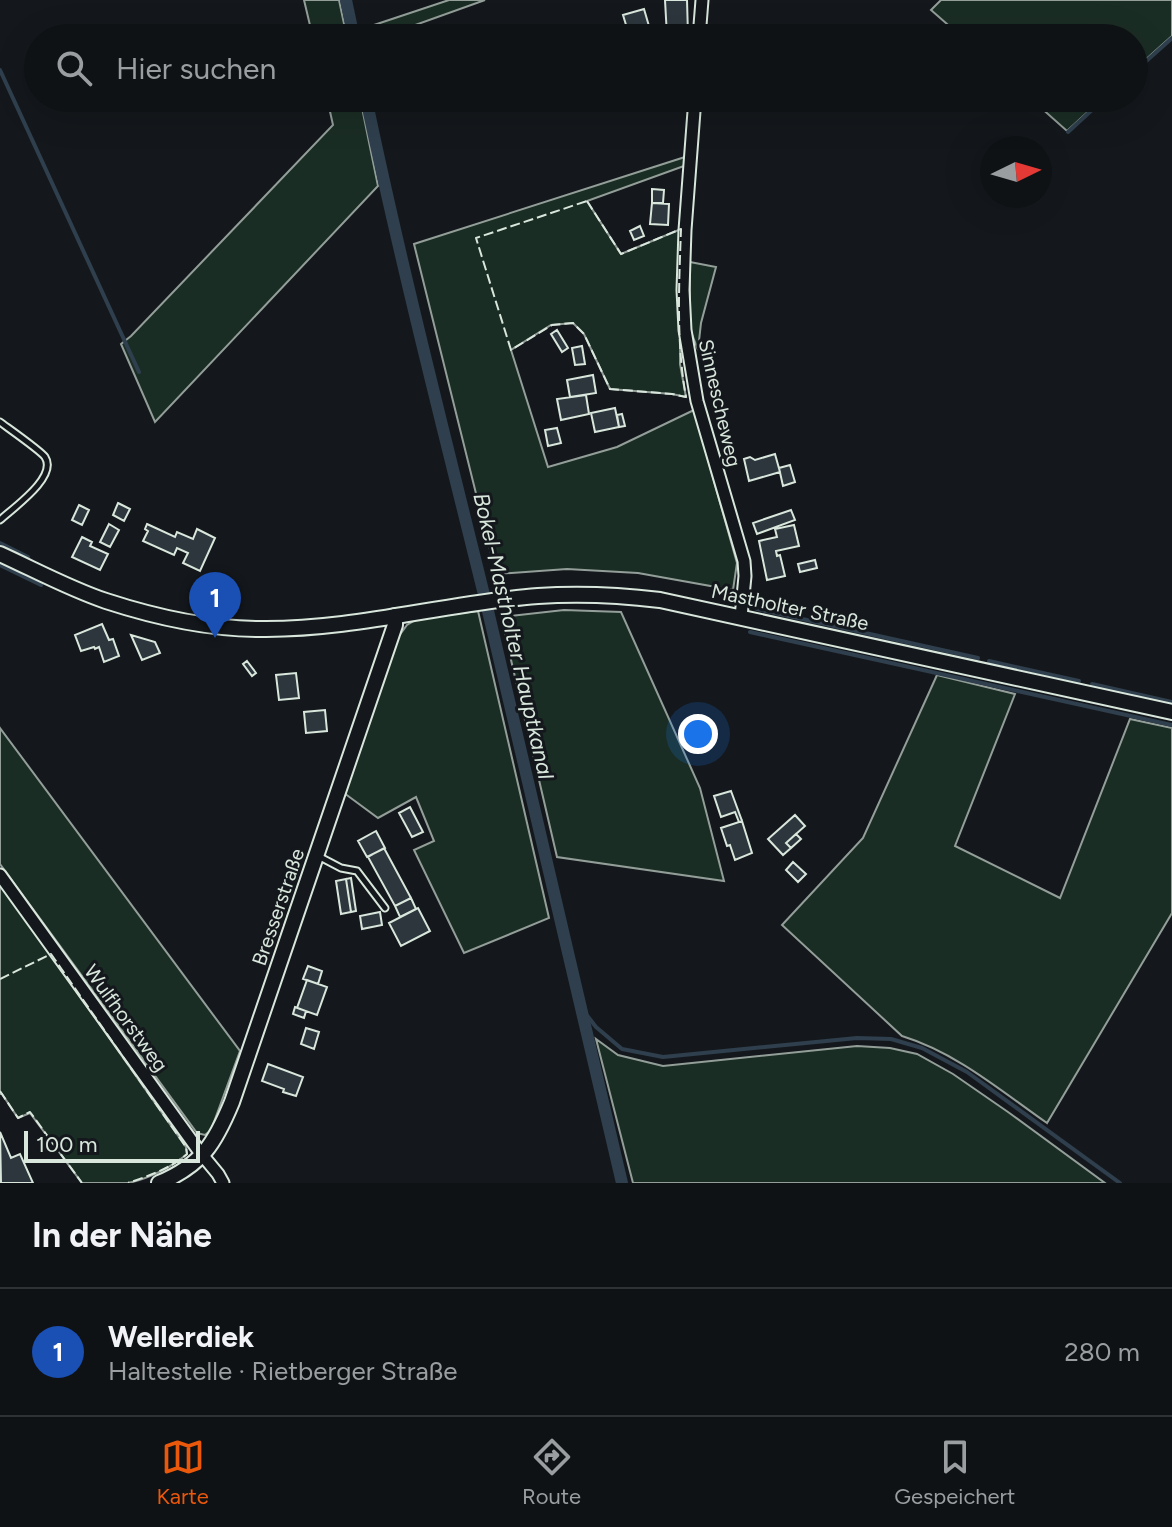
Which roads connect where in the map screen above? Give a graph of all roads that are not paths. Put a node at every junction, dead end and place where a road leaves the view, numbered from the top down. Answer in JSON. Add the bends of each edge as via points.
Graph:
{"nodes":[{"id":1,"x":702,"y":0,"type":"edge"},
{"id":2,"x":700,"y":24,"type":"edge"},
{"id":3,"x":694,"y":112,"type":"edge"},
{"id":4,"x":0,"y":422,"type":"edge"},
{"id":5,"x":0,"y":520,"type":"edge"},
{"id":6,"x":0,"y":554,"type":"edge"},
{"id":7,"x":395,"y":616,"type":"junction"},
{"id":8,"x":741,"y":617,"type":"junction"},
{"id":9,"x":1172,"y":712,"type":"edge"},
{"id":10,"x":316,"y":855,"type":"junction"},
{"id":11,"x":0,"y":875,"type":"edge"},
{"id":12,"x":385,"y":908,"type":"dead end"},
{"id":13,"x":203,"y":1155,"type":"junction"},
{"id":14,"x":159,"y":1183,"type":"edge"},
{"id":15,"x":223,"y":1183,"type":"edge"}],
"edges":[{"from":1,"to":2,"type":"street"},
{"from":3,"to":8,"type":"street","name":"Sinnescheweg","via":[[685,230],[685,330],[697,401],[744,561]]},
{"from":4,"to":5,"type":"lane","via":[[45,457],[48,468],[44,479]]},
{"from":6,"to":7,"type":"main road","name":"Mastholter Straße","via":[[103,600],[178,620],[259,629],[322,627]]},
{"from":7,"to":8,"type":"main road","name":"Mastholter Straße","via":[[565,594],[660,600]]},
{"from":7,"to":10,"type":"main road","name":"Bresserstraße"},
{"from":8,"to":9,"type":"main road","name":"Mastholter Straße"},
{"from":10,"to":12,"type":"lane","via":[[357,871]]},
{"from":10,"to":13,"type":"main road","name":"Bresserstraße","via":[[232,1102]]},
{"from":11,"to":13,"type":"street","name":"Wulfhorstweg"},
{"from":13,"to":14,"type":"main road","name":"Bresserstraße"},
{"from":13,"to":15,"type":"street","name":"Wulfhorstweg"}]}
